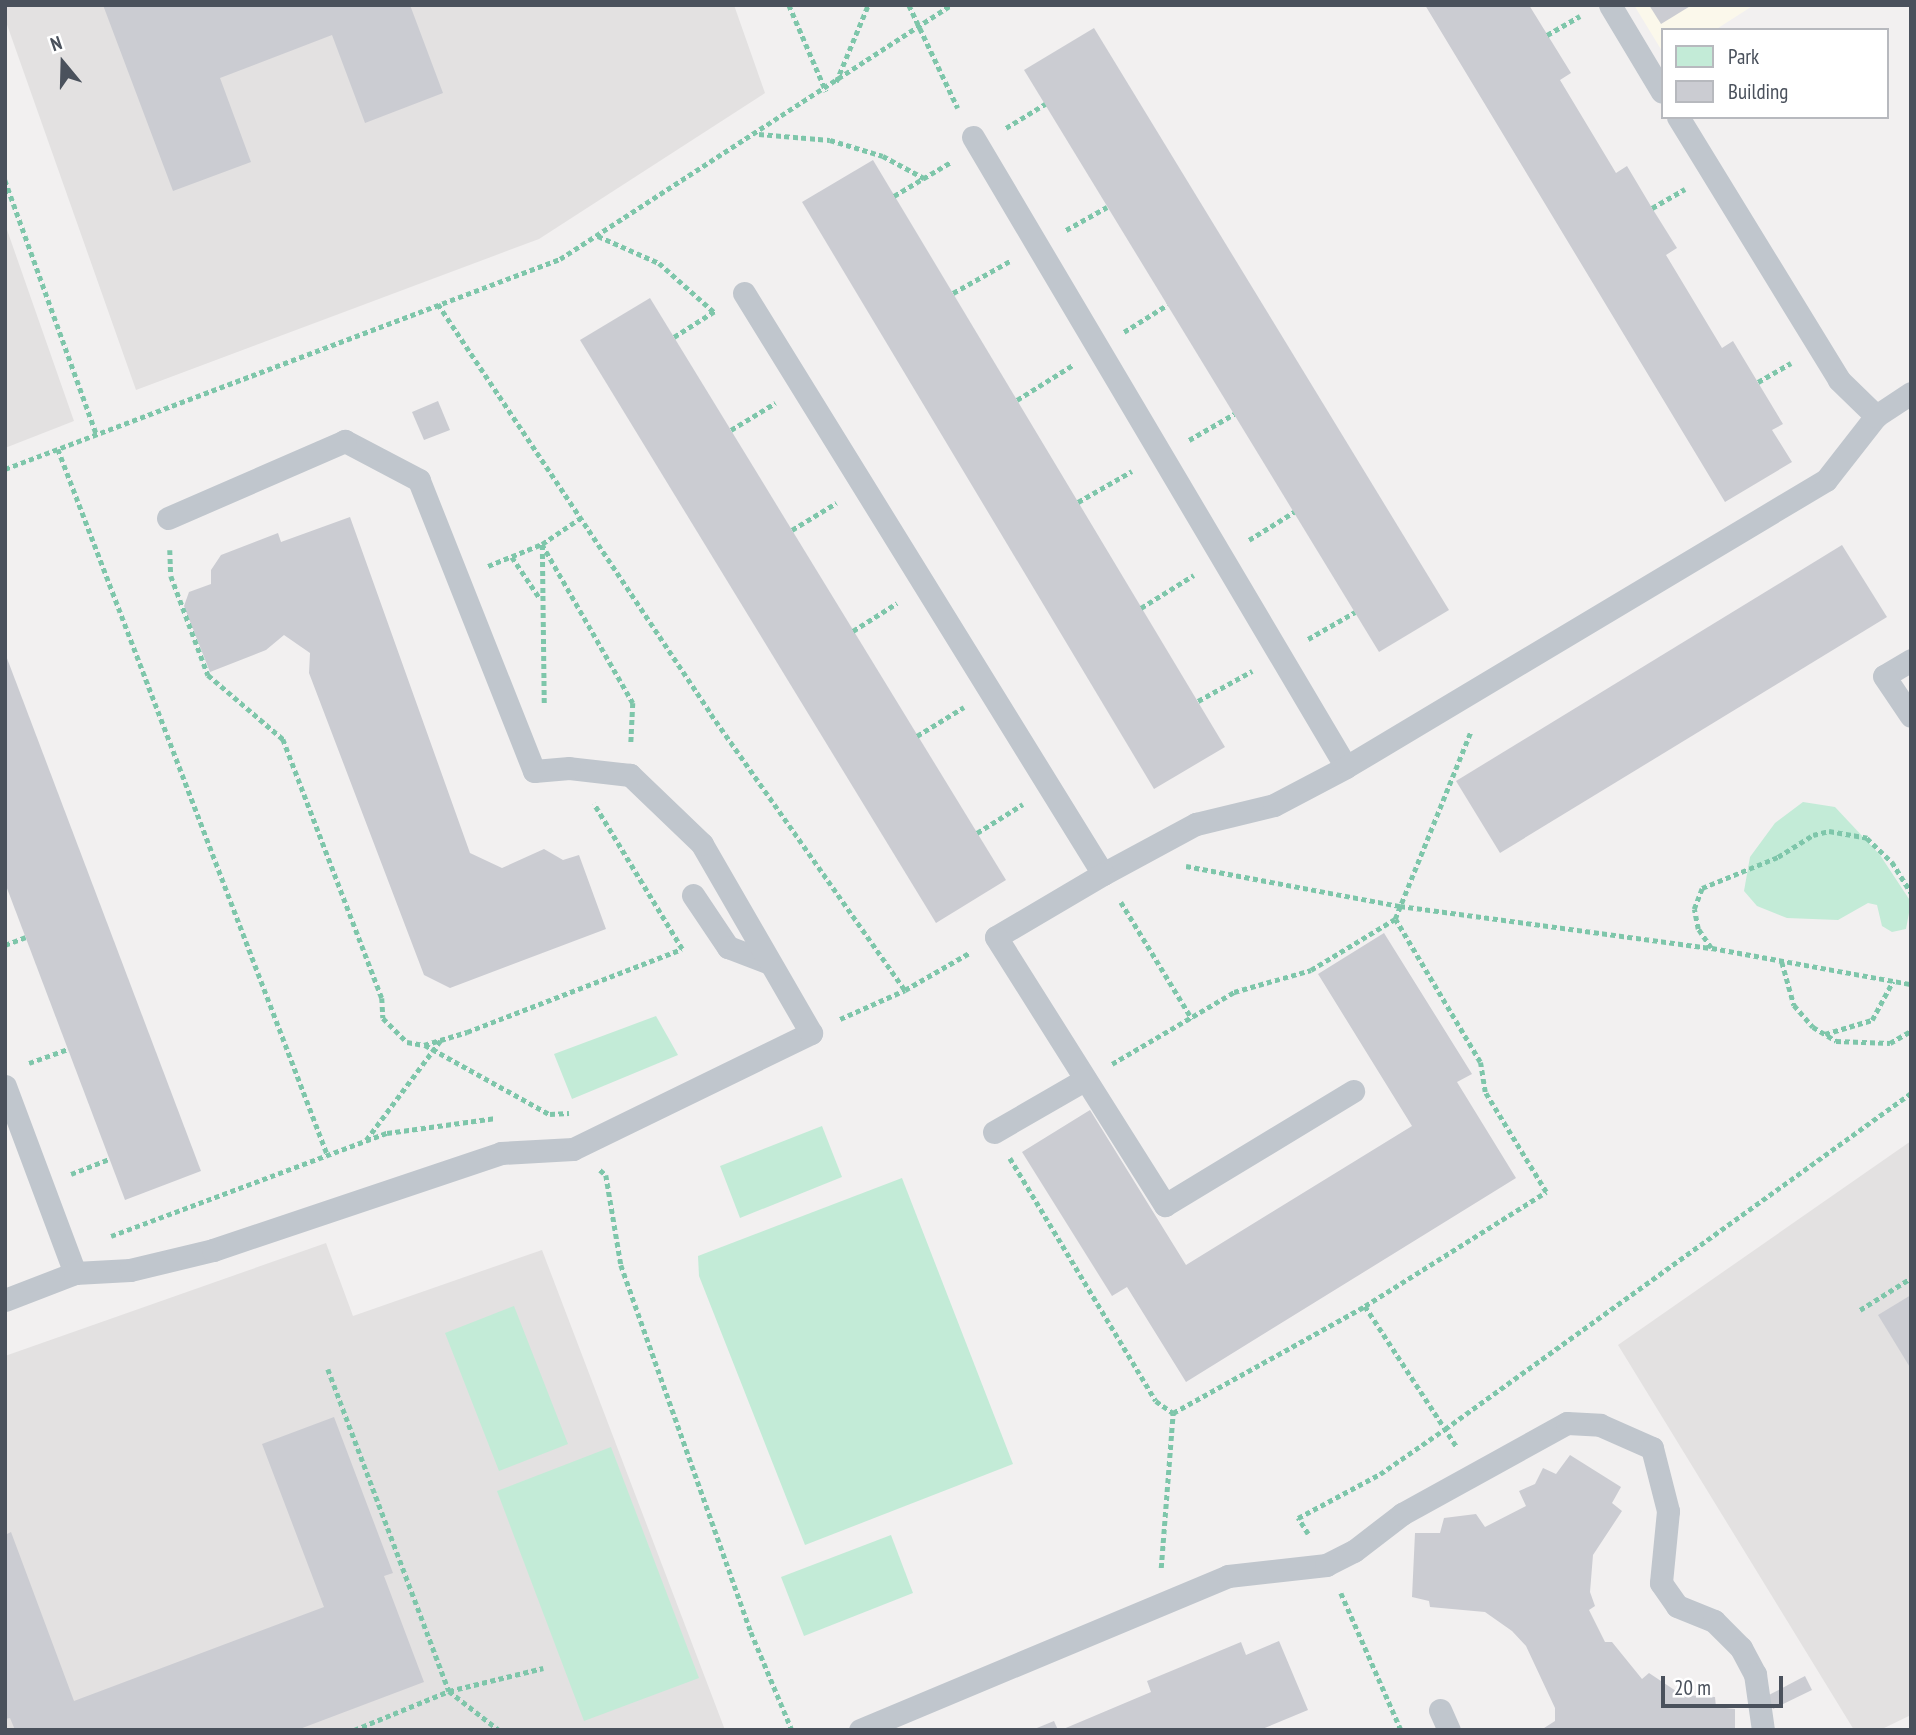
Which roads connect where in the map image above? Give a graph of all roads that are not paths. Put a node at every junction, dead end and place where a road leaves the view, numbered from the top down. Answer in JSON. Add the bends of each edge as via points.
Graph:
{"nodes":[{"id":1,"x":1599,"y":8,"type":"edge"},
{"id":2,"x":1660,"y":89,"type":"edge"},
{"id":3,"x":1679,"y":119,"type":"edge"},
{"id":4,"x":973,"y":137,"type":"road end"},
{"id":5,"x":744,"y":293,"type":"road end"},
{"id":6,"x":1911,"y":393,"type":"edge"},
{"id":7,"x":1876,"y":416,"type":"junction"},
{"id":8,"x":169,"y":518,"type":"road end"},
{"id":9,"x":1911,"y":660,"type":"edge"},
{"id":10,"x":1911,"y":716,"type":"edge"},
{"id":11,"x":1346,"y":767,"type":"junction"},
{"id":12,"x":1103,"y":874,"type":"junction"},
{"id":13,"x":693,"y":895,"type":"dead end"},
{"id":14,"x":768,"y":962,"type":"junction"},
{"id":15,"x":11,"y":1077,"type":"edge"},
{"id":16,"x":1084,"y":1080,"type":"junction"},
{"id":17,"x":1353,"y":1091,"type":"dead end"},
{"id":18,"x":994,"y":1132,"type":"road end"},
{"id":19,"x":75,"y":1273,"type":"junction"},
{"id":20,"x":5,"y":1300,"type":"edge"},
{"id":21,"x":860,"y":1730,"type":"edge"},
{"id":22,"x":1763,"y":1730,"type":"edge"}],
"edges":[{"from":1,"to":2,"type":"lane"},
{"from":3,"to":7,"type":"lane","via":[[1839,380]]},
{"from":4,"to":11,"type":"lane"},
{"from":5,"to":12,"type":"lane"},
{"from":6,"to":7,"type":"lane"},
{"from":7,"to":11,"type":"lane","via":[[1826,480]]},
{"from":8,"to":14,"type":"lane","via":[[345,441],[419,480],[534,771],[569,768],[630,775],[702,844]]},
{"from":9,"to":10,"type":"lane","via":[[1884,676]]},
{"from":11,"to":12,"type":"lane","via":[[1274,805],[1196,824]]},
{"from":12,"to":16,"type":"lane","via":[[996,937]]},
{"from":13,"to":14,"type":"lane","via":[[728,947]]},
{"from":14,"to":19,"type":"lane","via":[[811,1033],[573,1149],[501,1153],[213,1250],[131,1270]]},
{"from":15,"to":19,"type":"lane","via":[[42,1185]]},
{"from":16,"to":17,"type":"lane","via":[[1165,1206]]},
{"from":16,"to":18,"type":"lane"},
{"from":19,"to":20,"type":"lane"},
{"from":21,"to":22,"type":"lane","via":[[1228,1576],[1326,1564],[1567,1423],[1600,1424],[1652,1448],[1668,1511],[1661,1583],[1677,1606],[1714,1621],[1741,1648],[1755,1674]]}]}
